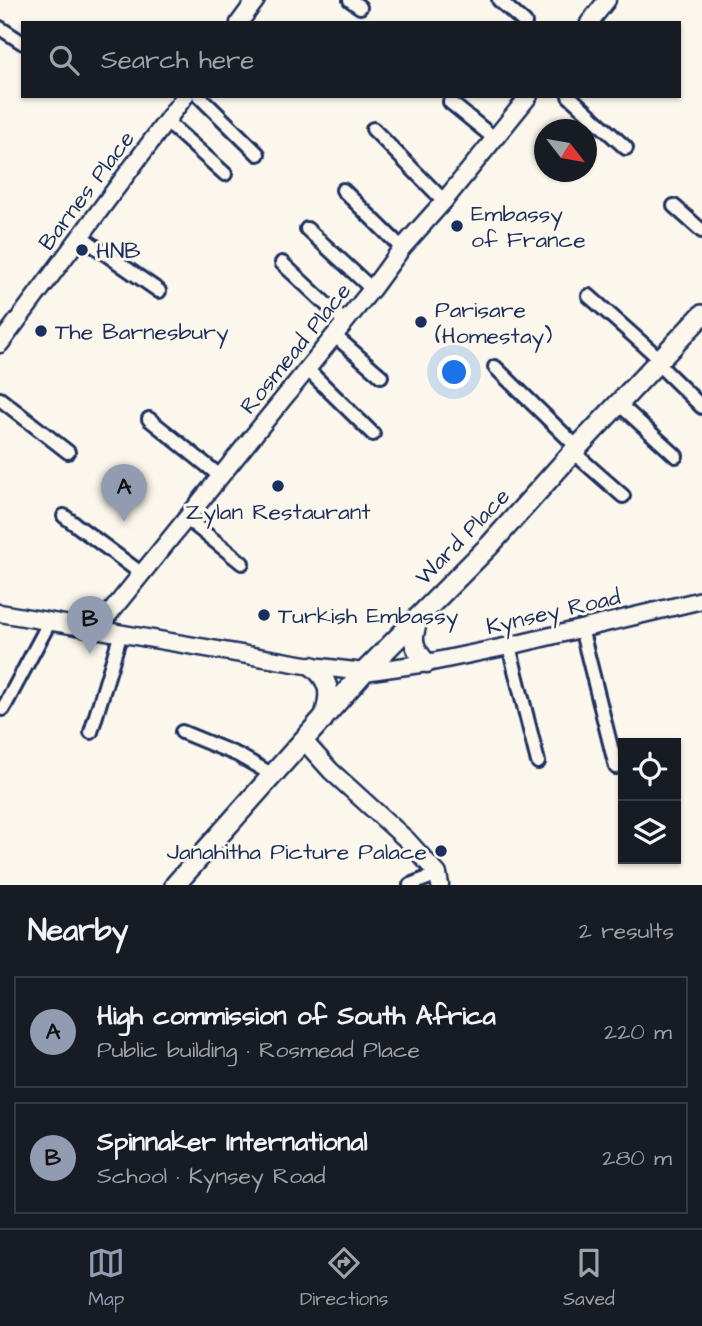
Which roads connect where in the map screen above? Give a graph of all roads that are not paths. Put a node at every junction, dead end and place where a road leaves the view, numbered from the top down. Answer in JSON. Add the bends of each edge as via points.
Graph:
{"nodes":[{"id":1,"x":256,"y":0,"type":"edge"},
{"id":2,"x":499,"y":0,"type":"edge"},
{"id":3,"x":607,"y":0,"type":"edge"},
{"id":4,"x":240,"y":21,"type":"edge"},
{"id":5,"x":523,"y":21,"type":"edge"},
{"id":6,"x":591,"y":21,"type":"edge"},
{"id":7,"x":0,"y":28,"type":"edge"},
{"id":8,"x":21,"y":42,"type":"edge"},
{"id":9,"x":183,"y":98,"type":"edge"},
{"id":10,"x":201,"y":98,"type":"edge"},
{"id":11,"x":527,"y":98,"type":"edge"},
{"id":12,"x":571,"y":98,"type":"edge"},
{"id":13,"x":450,"y":102,"type":"dead end"},
{"id":14,"x":166,"y":121,"type":"junction"},
{"id":15,"x":373,"y":129,"type":"dead end"},
{"id":16,"x":494,"y":138,"type":"junction"},
{"id":17,"x":626,"y":148,"type":"dead end"},
{"id":18,"x":258,"y":154,"type":"dead end"},
{"id":19,"x":225,"y":174,"type":"dead end"},
{"id":20,"x":342,"y":190,"type":"dead end"},
{"id":21,"x":444,"y":201,"type":"junction"},
{"id":22,"x":674,"y":206,"type":"dead end"},
{"id":23,"x":307,"y":229,"type":"dead end"},
{"id":24,"x":702,"y":230,"type":"edge"},
{"id":25,"x":80,"y":236,"type":"junction"},
{"id":26,"x":402,"y":248,"type":"junction"},
{"id":27,"x":282,"y":263,"type":"dead end"},
{"id":28,"x":372,"y":289,"type":"junction"},
{"id":29,"x":159,"y":291,"type":"dead end"},
{"id":30,"x":589,"y":296,"type":"dead end"},
{"id":31,"x":702,"y":316,"type":"edge"},
{"id":32,"x":345,"y":322,"type":"junction"},
{"id":33,"x":334,"y":335,"type":"junction"},
{"id":34,"x":0,"y":344,"type":"edge"},
{"id":35,"x":659,"y":362,"type":"junction"},
{"id":36,"x":495,"y":368,"type":"dead end"},
{"id":37,"x":307,"y":369,"type":"junction"},
{"id":38,"x":381,"y":376,"type":"dead end"},
{"id":39,"x":0,"y":399,"type":"edge"},
{"id":40,"x":619,"y":404,"type":"junction"},
{"id":41,"x":702,"y":407,"type":"edge"},
{"id":42,"x":149,"y":419,"type":"dead end"},
{"id":43,"x":373,"y":434,"type":"dead end"},
{"id":44,"x":575,"y":450,"type":"junction"},
{"id":45,"x":68,"y":452,"type":"dead end"},
{"id":46,"x":676,"y":456,"type":"dead end"},
{"id":47,"x":220,"y":476,"type":"junction"},
{"id":48,"x":623,"y":496,"type":"dead end"},
{"id":49,"x":64,"y":516,"type":"dead end"},
{"id":50,"x":186,"y":518,"type":"junction"},
{"id":51,"x":242,"y":562,"type":"dead end"},
{"id":52,"x":142,"y":574,"type":"junction"},
{"id":53,"x":702,"y":600,"type":"edge"},
{"id":54,"x":0,"y":613,"type":"edge"},
{"id":55,"x":419,"y":616,"type":"junction"},
{"id":56,"x":50,"y":621,"type":"junction"},
{"id":57,"x":581,"y":628,"type":"junction"},
{"id":58,"x":97,"y":629,"type":"junction"},
{"id":59,"x":121,"y":633,"type":"junction"},
{"id":60,"x":509,"y":646,"type":"junction"},
{"id":61,"x":427,"y":663,"type":"junction"},
{"id":62,"x":312,"y":666,"type":"junction"},
{"id":63,"x":364,"y":671,"type":"junction"},
{"id":64,"x":3,"y":709,"type":"dead end"},
{"id":65,"x":323,"y":720,"type":"junction"},
{"id":66,"x":91,"y":732,"type":"dead end"},
{"id":67,"x":182,"y":732,"type":"dead end"},
{"id":68,"x":304,"y":741,"type":"junction"},
{"id":69,"x":538,"y":762,"type":"dead end"},
{"id":70,"x":616,"y":767,"type":"dead end"},
{"id":71,"x":274,"y":775,"type":"junction"},
{"id":72,"x":439,"y":880,"type":"edge"},
{"id":73,"x":175,"y":885,"type":"edge"},
{"id":74,"x":410,"y":885,"type":"edge"}],
"edges":[{"from":1,"to":4,"type":"street"},
{"from":2,"to":5,"type":"street"},
{"from":3,"to":6,"type":"street"},
{"from":7,"to":8,"type":"street"},
{"from":9,"to":14,"type":"street","name":"Barnes Place"},
{"from":10,"to":18,"type":"street"},
{"from":11,"to":16,"type":"street","name":"Rosmead Place"},
{"from":12,"to":17,"type":"street"},
{"from":13,"to":16,"type":"street"},
{"from":14,"to":19,"type":"street"},
{"from":14,"to":25,"type":"street","name":"Barnes Place"},
{"from":15,"to":21,"type":"street"},
{"from":16,"to":21,"type":"street","name":"Rosmead Place"},
{"from":20,"to":26,"type":"street"},
{"from":21,"to":26,"type":"street","name":"Rosmead Place"},
{"from":22,"to":24,"type":"street"},
{"from":23,"to":28,"type":"street"},
{"from":25,"to":29,"type":"street"},
{"from":25,"to":34,"type":"street","name":"Barnes Place"},
{"from":26,"to":28,"type":"street","name":"Rosmead Place"},
{"from":27,"to":32,"type":"street"},
{"from":28,"to":32,"type":"street","name":"Rosmead Place"},
{"from":30,"to":35,"type":"street"},
{"from":31,"to":35,"type":"main road","name":"Ward Place"},
{"from":32,"to":33,"type":"street","name":"Rosmead Place"},
{"from":33,"to":37,"type":"street","name":"Rosmead Place"},
{"from":33,"to":38,"type":"street"},
{"from":35,"to":40,"type":"main road","name":"Ward Place"},
{"from":35,"to":41,"type":"street"},
{"from":36,"to":44,"type":"street"},
{"from":37,"to":43,"type":"street"},
{"from":37,"to":47,"type":"street","name":"Rosmead Place"},
{"from":39,"to":45,"type":"street"},
{"from":40,"to":44,"type":"main road","name":"Ward Place"},
{"from":40,"to":46,"type":"street"},
{"from":42,"to":47,"type":"street"},
{"from":44,"to":48,"type":"street"},
{"from":44,"to":55,"type":"main road","name":"Ward Place","via":[[491,545]]},
{"from":47,"to":50,"type":"street","name":"Rosmead Place"},
{"from":49,"to":52,"type":"street"},
{"from":50,"to":51,"type":"street"},
{"from":50,"to":52,"type":"street","name":"Rosmead Place"},
{"from":52,"to":58,"type":"street","name":"Rosmead Place"},
{"from":53,"to":57,"type":"street","name":"Kynsey Road"},
{"from":54,"to":56,"type":"street","name":"Kynsey Road"},
{"from":55,"to":61,"type":"main road","via":[[413,641]]},
{"from":55,"to":63,"type":"main road","name":"Ward Place"},
{"from":56,"to":58,"type":"street","name":"Kynsey Road"},
{"from":56,"to":64,"type":"street"},
{"from":57,"to":60,"type":"street","name":"Kynsey Road"},
{"from":57,"to":70,"type":"street"},
{"from":58,"to":59,"type":"street","name":"Kynsey Road"},
{"from":59,"to":62,"type":"street","name":"Kynsey Road"},
{"from":59,"to":66,"type":"street"},
{"from":60,"to":61,"type":"street","name":"Kynsey Road"},
{"from":60,"to":69,"type":"street"},
{"from":61,"to":63,"type":"street","name":"Kynsey Road"},
{"from":62,"to":63,"type":"street","name":"Kynsey Road"},
{"from":62,"to":65,"type":"main road","via":[[324,676],[328,689]]},
{"from":63,"to":65,"type":"main road","name":"Ward Place"},
{"from":65,"to":68,"type":"main road","name":"Ward Place"},
{"from":67,"to":71,"type":"street"},
{"from":68,"to":71,"type":"main road","name":"Ward Place"},
{"from":68,"to":72,"type":"street","via":[[407,840]]},
{"from":71,"to":73,"type":"main road","name":"Ward Place"},
{"from":72,"to":74,"type":"street"}]}
